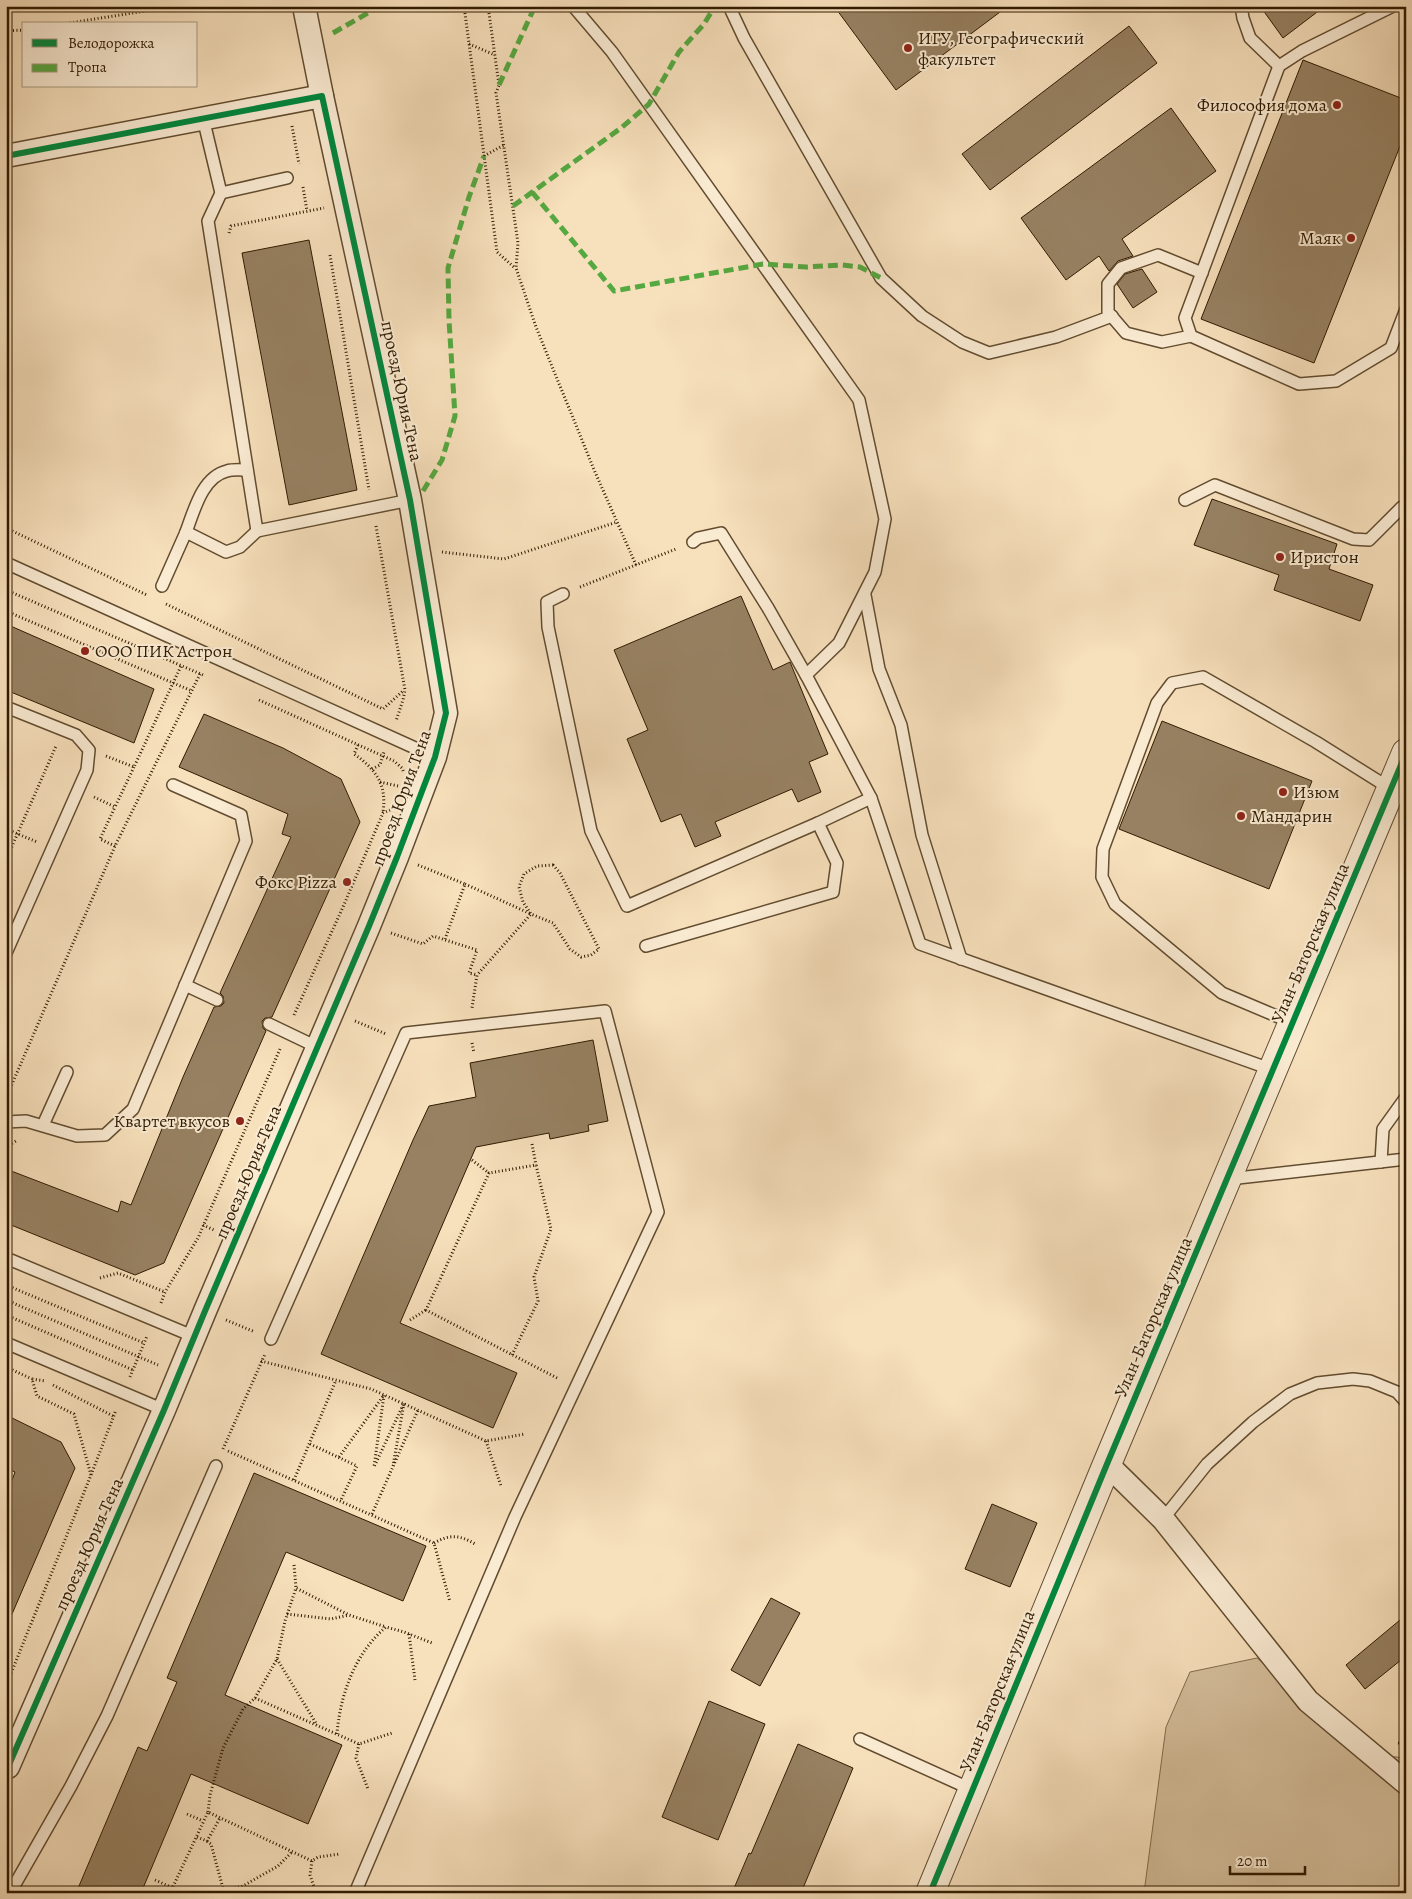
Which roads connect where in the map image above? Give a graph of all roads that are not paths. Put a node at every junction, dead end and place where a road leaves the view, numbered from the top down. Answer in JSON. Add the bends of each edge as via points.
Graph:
{"nodes":[{"id":1,"x":304,"y":6,"type":"edge"},
{"id":2,"x":573,"y":6,"type":"edge"},
{"id":3,"x":729,"y":6,"type":"edge"},
{"id":4,"x":1241,"y":6,"type":"edge"},
{"id":5,"x":1393,"y":6,"type":"edge"},
{"id":6,"x":1279,"y":66,"type":"junction"},
{"id":7,"x":322,"y":96,"type":"junction"},
{"id":8,"x":203,"y":118,"type":"junction"},
{"id":9,"x":6,"y":156,"type":"edge"},
{"id":10,"x":287,"y":178,"type":"dead end"},
{"id":11,"x":221,"y":193,"type":"junction"},
{"id":12,"x":1202,"y":273,"type":"junction"},
{"id":13,"x":1406,"y":309,"type":"edge"},
{"id":14,"x":1112,"y":316,"type":"junction"},
{"id":15,"x":1192,"y":336,"type":"junction"},
{"id":16,"x":247,"y":470,"type":"junction"},
{"id":17,"x":410,"y":500,"type":"junction"},
{"id":18,"x":1185,"y":500,"type":"dead end"},
{"id":19,"x":1406,"y":506,"type":"edge"},
{"id":20,"x":257,"y":531,"type":"junction"},
{"id":21,"x":186,"y":532,"type":"junction"},
{"id":22,"x":693,"y":542,"type":"road end"},
{"id":23,"x":6,"y":563,"type":"edge"},
{"id":24,"x":162,"y":586,"type":"dead end"},
{"id":25,"x":563,"y":594,"type":"road end"},
{"id":26,"x":865,"y":595,"type":"junction"},
{"id":27,"x":806,"y":675,"type":"junction"},
{"id":28,"x":6,"y":707,"type":"edge"},
{"id":29,"x":1406,"y":753,"type":"edge"},
{"id":30,"x":434,"y":758,"type":"junction"},
{"id":31,"x":173,"y":785,"type":"dead end"},
{"id":32,"x":1391,"y":788,"type":"junction"},
{"id":33,"x":870,"y":798,"type":"junction"},
{"id":34,"x":818,"y":823,"type":"junction"},
{"id":35,"x":646,"y":946,"type":"dead end"},
{"id":36,"x":6,"y":953,"type":"edge"},
{"id":37,"x":961,"y":959,"type":"junction"},
{"id":38,"x":185,"y":984,"type":"junction"},
{"id":39,"x":217,"y":1000,"type":"dead end"},
{"id":40,"x":1292,"y":1023,"type":"junction"},
{"id":41,"x":270,"y":1024,"type":"dead end"},
{"id":42,"x":317,"y":1047,"type":"junction"},
{"id":43,"x":1273,"y":1070,"type":"junction"},
{"id":44,"x":67,"y":1072,"type":"dead end"},
{"id":45,"x":1406,"y":1097,"type":"edge"},
{"id":46,"x":6,"y":1122,"type":"edge"},
{"id":47,"x":43,"y":1125,"type":"junction"},
{"id":48,"x":1406,"y":1159,"type":"edge"},
{"id":49,"x":1381,"y":1162,"type":"junction"},
{"id":50,"x":1227,"y":1179,"type":"junction"},
{"id":51,"x":6,"y":1258,"type":"edge"},
{"id":52,"x":195,"y":1337,"type":"junction"},
{"id":53,"x":271,"y":1339,"type":"road end"},
{"id":54,"x":6,"y":1343,"type":"edge"},
{"id":55,"x":1406,"y":1402,"type":"edge"},
{"id":56,"x":164,"y":1410,"type":"junction"},
{"id":57,"x":1107,"y":1464,"type":"junction"},
{"id":58,"x":216,"y":1466,"type":"road end"},
{"id":59,"x":1163,"y":1519,"type":"junction"},
{"id":60,"x":860,"y":1739,"type":"dead end"},
{"id":61,"x":7,"y":1767,"type":"edge"},
{"id":62,"x":1406,"y":1783,"type":"edge"},
{"id":63,"x":973,"y":1790,"type":"junction"},
{"id":64,"x":10,"y":1893,"type":"edge"},
{"id":65,"x":355,"y":1893,"type":"edge"},
{"id":66,"x":930,"y":1893,"type":"edge"}],
"edges":[{"from":1,"to":7,"type":"street","name":"проезд Юрия Тена"},
{"from":2,"to":26,"type":"lane","via":[[612,52],[859,400],[885,519],[876,572]]},
{"from":3,"to":14,"type":"lane","via":[[744,38],[881,278],[922,316],[962,342],[989,353],[1056,337]]},
{"from":4,"to":6,"type":"lane","via":[[1250,38]]},
{"from":5,"to":6,"type":"lane","via":[[1302,51]]},
{"from":6,"to":12,"type":"lane"},
{"from":7,"to":8,"type":"street"},
{"from":7,"to":17,"type":"street","name":"проезд Юрия Тена"},
{"from":8,"to":9,"type":"street"},
{"from":8,"to":11,"type":"lane"},
{"from":10,"to":11,"type":"lane"},
{"from":11,"to":16,"type":"lane","via":[[208,221]]},
{"from":12,"to":14,"type":"lane","via":[[1158,255],[1121,268],[1108,284],[1108,312]]},
{"from":12,"to":15,"type":"lane","via":[[1185,318]]},
{"from":13,"to":15,"type":"lane","via":[[1391,348],[1336,381],[1299,384]]},
{"from":14,"to":15,"type":"lane","via":[[1126,332],[1162,342]]},
{"from":16,"to":20,"type":"lane"},
{"from":16,"to":21,"type":"lane","via":[[227,471],[213,478],[201,493]]},
{"from":17,"to":20,"type":"lane"},
{"from":17,"to":30,"type":"street","name":"проезд Юрия Тена","via":[[446,712]]},
{"from":18,"to":19,"type":"lane","via":[[1215,485],[1353,539],[1369,540]]},
{"from":20,"to":21,"type":"lane","via":[[240,547],[226,552]]},
{"from":21,"to":24,"type":"lane"},
{"from":22,"to":27,"type":"lane","via":[[721,533]]},
{"from":23,"to":30,"type":"lane"},
{"from":25,"to":34,"type":"lane","via":[[547,602],[548,627],[580,782],[591,831],[628,906]]},
{"from":26,"to":27,"type":"lane","via":[[839,642]]},
{"from":26,"to":37,"type":"lane","via":[[879,669],[901,725],[922,835]]},
{"from":27,"to":33,"type":"lane"},
{"from":28,"to":36,"type":"lane","via":[[76,735],[89,750],[87,770]]},
{"from":29,"to":32,"type":"street","name":"Улан-Баторская улица"},
{"from":30,"to":42,"type":"street","name":"проезд Юрия Тена","via":[[398,858]]},
{"from":31,"to":38,"type":"lane","via":[[241,815],[246,840]]},
{"from":32,"to":40,"type":"street","name":"Улан-Баторская улица"},
{"from":32,"to":40,"type":"lane","via":[[1203,677],[1172,683],[1157,703],[1103,849],[1102,877],[1115,904],[1222,993]]},
{"from":33,"to":34,"type":"lane"},
{"from":33,"to":37,"type":"lane","via":[[920,944]]},
{"from":34,"to":35,"type":"lane","via":[[837,863],[833,892]]},
{"from":37,"to":43,"type":"lane"},
{"from":38,"to":39,"type":"lane"},
{"from":38,"to":47,"type":"lane","via":[[133,1109],[105,1135],[78,1136]]},
{"from":40,"to":43,"type":"street","name":"Улан-Баторская улица"},
{"from":41,"to":42,"type":"lane"},
{"from":42,"to":52,"type":"street","name":"проезд Юрия Тена"},
{"from":43,"to":50,"type":"street","name":"Улан-Баторская улица"},
{"from":44,"to":47,"type":"lane"},
{"from":45,"to":49,"type":"lane","via":[[1383,1129]]},
{"from":46,"to":47,"type":"lane"},
{"from":48,"to":49,"type":"lane"},
{"from":49,"to":50,"type":"lane"},
{"from":50,"to":57,"type":"street","name":"Улан-Баторская улица"},
{"from":51,"to":52,"type":"lane"},
{"from":52,"to":56,"type":"street","name":"проезд Юрия Тена"},
{"from":53,"to":65,"type":"lane","via":[[406,1033],[604,1011],[658,1212],[515,1517]]},
{"from":54,"to":56,"type":"lane"},
{"from":55,"to":59,"type":"lane","via":[[1397,1392],[1353,1378],[1317,1384],[1290,1394],[1207,1464]]},
{"from":56,"to":61,"type":"street","name":"проезд Юрия Тена"},
{"from":57,"to":59,"type":"street"},
{"from":57,"to":63,"type":"street","name":"Улан-Баторская улица"},
{"from":58,"to":64,"type":"lane","via":[[107,1716]]},
{"from":59,"to":62,"type":"street","via":[[1308,1701]]},
{"from":60,"to":63,"type":"lane"},
{"from":63,"to":66,"type":"street","name":"Улан-Баторская улица"}]}
